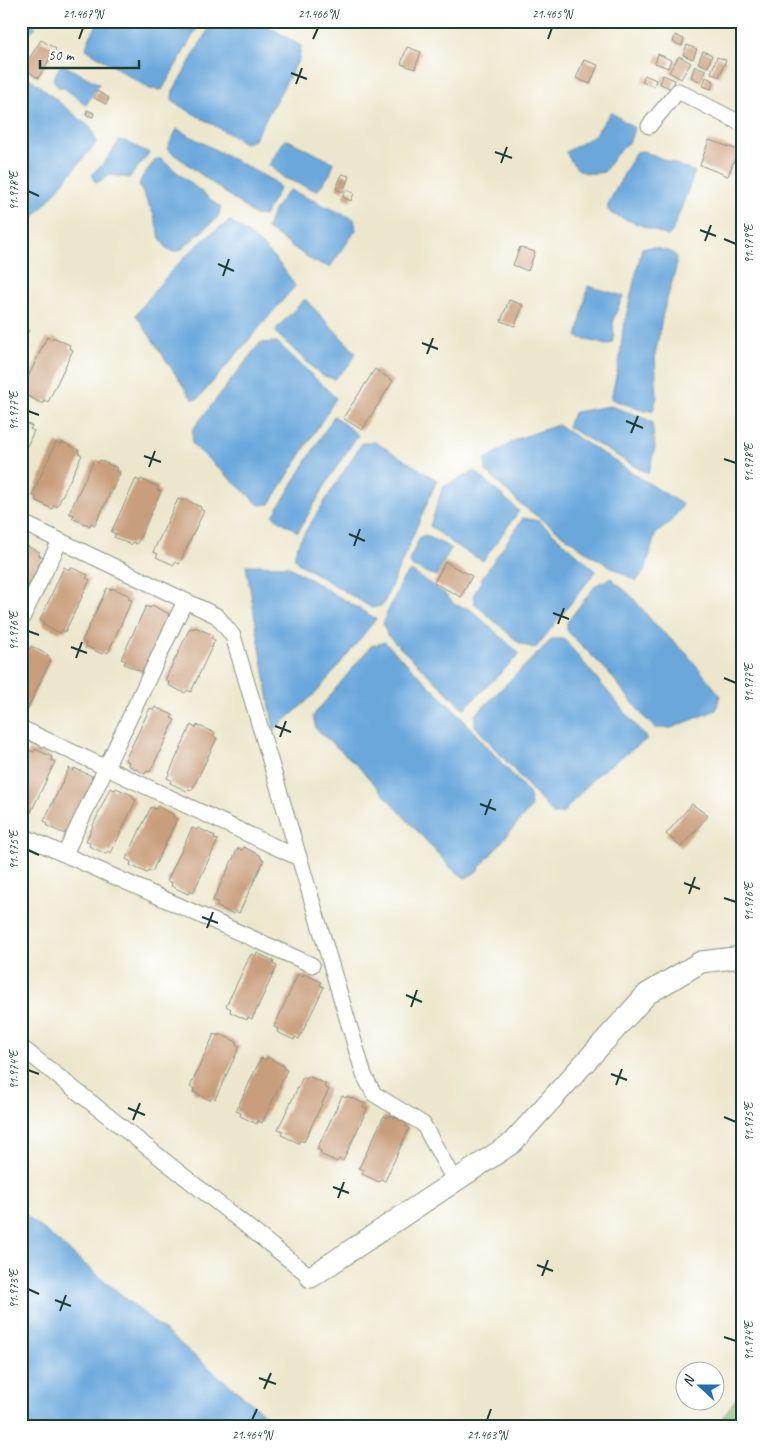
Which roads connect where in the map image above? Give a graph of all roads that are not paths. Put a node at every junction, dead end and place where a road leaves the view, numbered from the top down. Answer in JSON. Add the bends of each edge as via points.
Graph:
{"nodes":[{"id":1,"x":742,"y":124,"type":"edge"},
{"id":2,"x":649,"y":126,"type":"dead end"},
{"id":3,"x":21,"y":522,"type":"edge"},
{"id":4,"x":60,"y":540,"type":"junction"},
{"id":5,"x":185,"y":601,"type":"junction"},
{"id":6,"x":21,"y":620,"type":"edge"},
{"id":7,"x":21,"y":728,"type":"edge"},
{"id":8,"x":106,"y":767,"type":"junction"},
{"id":9,"x":21,"y":835,"type":"edge"},
{"id":10,"x":65,"y":854,"type":"junction"},
{"id":11,"x":300,"y":858,"type":"junction"},
{"id":12,"x":742,"y":957,"type":"edge"},
{"id":13,"x":312,"y":965,"type":"dead end"},
{"id":14,"x":21,"y":1047,"type":"edge"},
{"id":15,"x":455,"y":1182,"type":"junction"},
{"id":16,"x":311,"y":1277,"type":"joint"}],
"edges":[{"from":1,"to":2,"type":"street","via":[[678,91]]},
{"from":3,"to":4,"type":"street"},
{"from":4,"to":5,"type":"street"},
{"from":4,"to":6,"type":"street"},
{"from":5,"to":8,"type":"street"},
{"from":5,"to":11,"type":"street","via":[[216,616],[233,636]]},
{"from":7,"to":8,"type":"street"},
{"from":8,"to":10,"type":"street"},
{"from":8,"to":11,"type":"street"},
{"from":9,"to":10,"type":"street"},
{"from":10,"to":13,"type":"street"},
{"from":11,"to":15,"type":"street","via":[[364,1075],[374,1094],[423,1124]]},
{"from":12,"to":15,"type":"main road","via":[[701,962],[647,994],[512,1143]]},
{"from":14,"to":16,"type":"street"},
{"from":15,"to":16,"type":"main road"}]}
